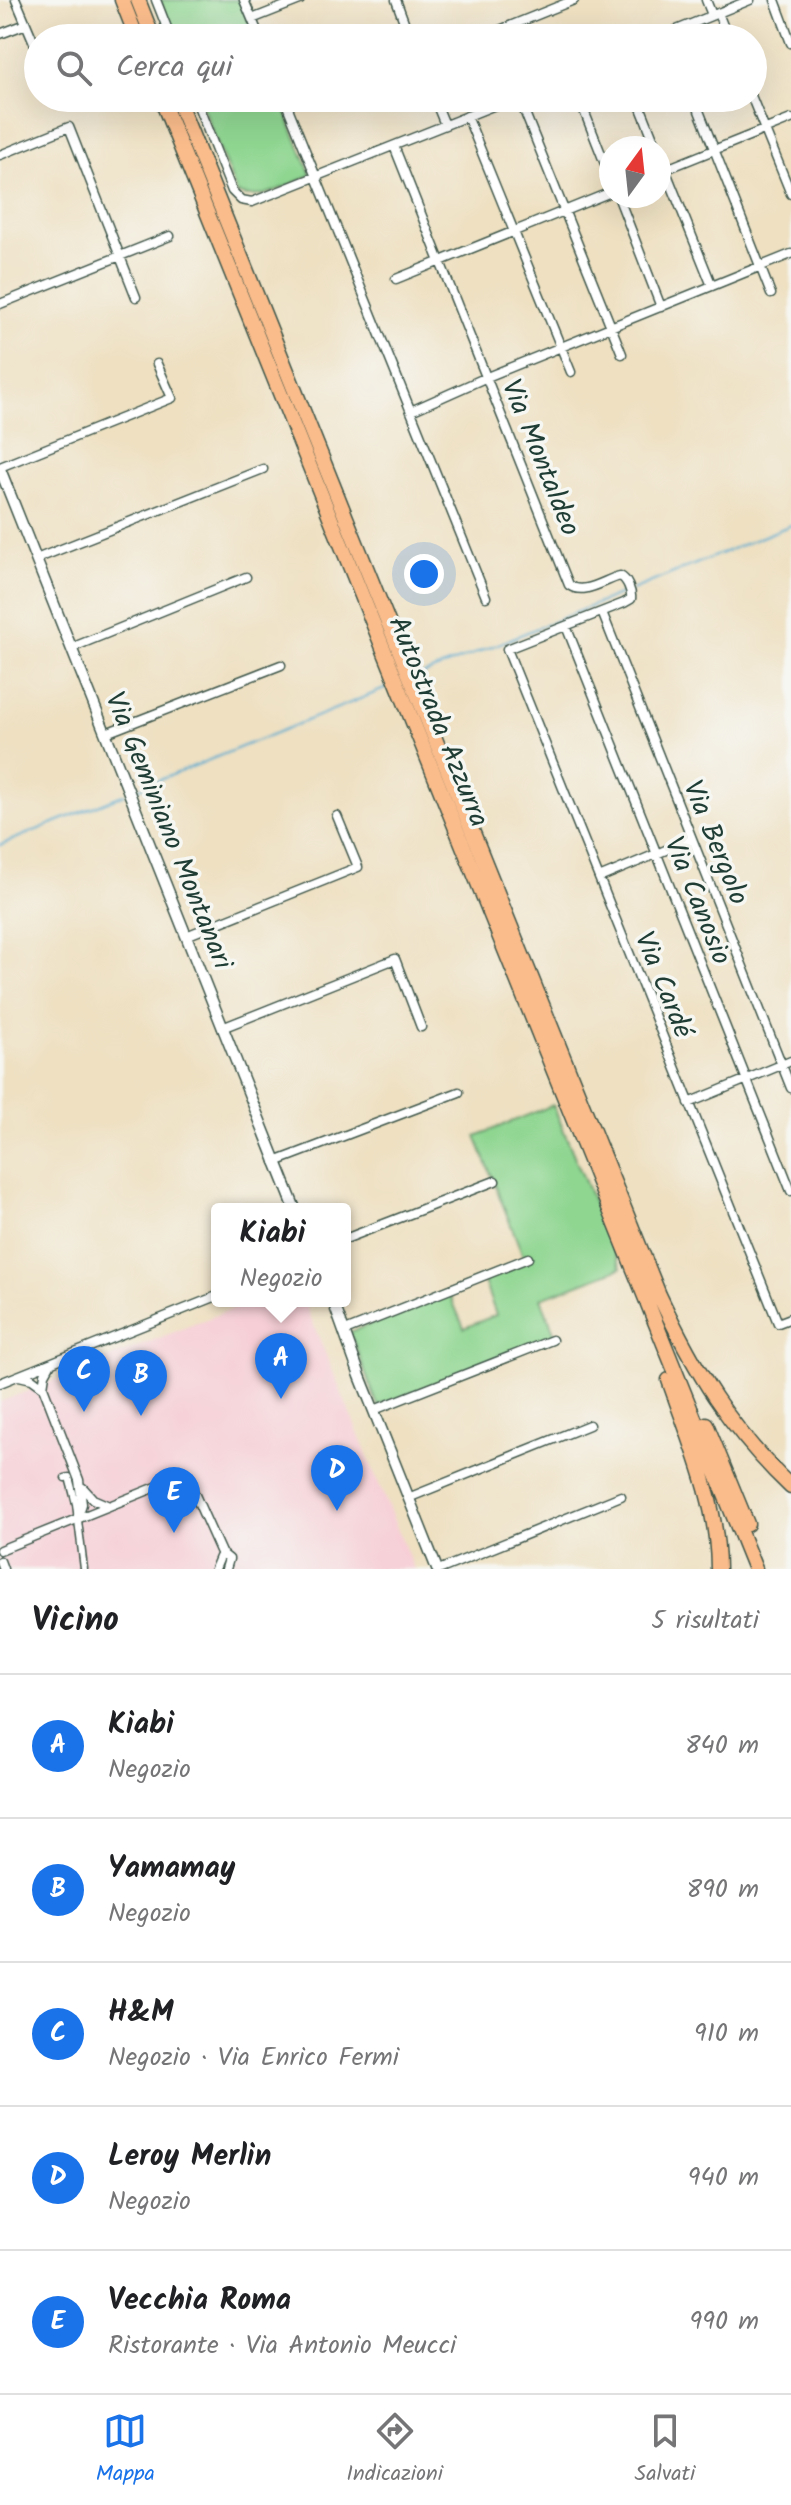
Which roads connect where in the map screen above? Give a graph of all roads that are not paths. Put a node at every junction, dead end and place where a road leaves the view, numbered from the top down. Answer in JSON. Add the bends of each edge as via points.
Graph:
{"nodes":[{"id":1,"x":16,"y":0,"type":"edge"},
{"id":2,"x":122,"y":0,"type":"edge"},
{"id":3,"x":138,"y":0,"type":"edge"},
{"id":4,"x":156,"y":0,"type":"edge"},
{"id":5,"x":244,"y":0,"type":"edge"},
{"id":6,"x":300,"y":0,"type":"edge"},
{"id":7,"x":574,"y":0,"type":"edge"},
{"id":8,"x":706,"y":0,"type":"edge"},
{"id":9,"x":750,"y":0,"type":"edge"},
{"id":10,"x":775,"y":0,"type":"edge"},
{"id":11,"x":399,"y":1,"type":"edge"},
{"id":12,"x":715,"y":14,"type":"junction"},
{"id":13,"x":252,"y":19,"type":"junction"},
{"id":14,"x":26,"y":24,"type":"edge"},
{"id":15,"x":131,"y":24,"type":"edge"},
{"id":16,"x":147,"y":24,"type":"edge"},
{"id":17,"x":165,"y":24,"type":"edge"},
{"id":18,"x":254,"y":24,"type":"edge"},
{"id":19,"x":406,"y":24,"type":"edge"},
{"id":20,"x":515,"y":24,"type":"edge"},
{"id":21,"x":694,"y":24,"type":"edge"},
{"id":22,"x":720,"y":24,"type":"edge"},
{"id":23,"x":24,"y":25,"type":"edge"},
{"id":24,"x":0,"y":34,"type":"edge"},
{"id":25,"x":791,"y":43,"type":"edge"},
{"id":26,"x":167,"y":112,"type":"edge"},
{"id":27,"x":182,"y":112,"type":"edge"},
{"id":28,"x":201,"y":112,"type":"edge"},
{"id":29,"x":290,"y":112,"type":"edge"},
{"id":30,"x":440,"y":112,"type":"edge"},
{"id":31,"x":477,"y":112,"type":"edge"},
{"id":32,"x":525,"y":112,"type":"edge"},
{"id":33,"x":585,"y":112,"type":"edge"},
{"id":34,"x":643,"y":112,"type":"edge"},
{"id":35,"x":700,"y":112,"type":"edge"},
{"id":36,"x":757,"y":112,"type":"edge"},
{"id":37,"x":467,"y":116,"type":"junction"},
{"id":38,"x":791,"y":119,"type":"edge"},
{"id":39,"x":445,"y":125,"type":"junction"},
{"id":40,"x":764,"y":129,"type":"junction"},
{"id":41,"x":652,"y":136,"type":"edge"},
{"id":42,"x":394,"y":146,"type":"junction"},
{"id":43,"x":599,"y":149,"type":"edge"},
{"id":44,"x":715,"y":150,"type":"junction"},
{"id":45,"x":0,"y":155,"type":"edge"},
{"id":46,"x":671,"y":167,"type":"edge"},
{"id":47,"x":315,"y":176,"type":"junction"},
{"id":48,"x":671,"y":192,"type":"edge"},
{"id":49,"x":791,"y":194,"type":"edge"},
{"id":50,"x":599,"y":197,"type":"edge"},
{"id":51,"x":623,"y":208,"type":"edge"},
{"id":52,"x":565,"y":211,"type":"junction"},
{"id":53,"x":515,"y":232,"type":"junction"},
{"id":54,"x":170,"y":236,"type":"dead end"},
{"id":55,"x":791,"y":254,"type":"edge"},
{"id":56,"x":119,"y":256,"type":"junction"},
{"id":57,"x":439,"y":261,"type":"junction"},
{"id":58,"x":762,"y":266,"type":"junction"},
{"id":59,"x":396,"y":279,"type":"dead end"},
{"id":60,"x":712,"y":286,"type":"junction"},
{"id":61,"x":771,"y":294,"type":"dead end"},
{"id":62,"x":136,"y":297,"type":"dead end"},
{"id":63,"x":0,"y":304,"type":"edge"},
{"id":64,"x":661,"y":307,"type":"junction"},
{"id":65,"x":611,"y":327,"type":"junction"},
{"id":66,"x":561,"y":347,"type":"junction"},
{"id":67,"x":622,"y":354,"type":"dead end"},
{"id":68,"x":157,"y":364,"type":"dead end"},
{"id":69,"x":571,"y":372,"type":"dead end"},
{"id":70,"x":487,"y":377,"type":"junction"},
{"id":71,"x":411,"y":411,"type":"junction"},
{"id":72,"x":0,"y":468,"type":"edge"},
{"id":73,"x":263,"y":469,"type":"dead end"},
{"id":74,"x":36,"y":559,"type":"junction"},
{"id":75,"x":246,"y":577,"type":"dead end"},
{"id":76,"x":486,"y":597,"type":"dead end"},
{"id":77,"x":602,"y":612,"type":"junction"},
{"id":78,"x":566,"y":626,"type":"junction"},
{"id":79,"x":71,"y":648,"type":"junction"},
{"id":80,"x":507,"y":649,"type":"joint"},
{"id":81,"x":281,"y":665,"type":"dead end"},
{"id":82,"x":401,"y":673,"type":"junction"},
{"id":83,"x":106,"y":733,"type":"junction"},
{"id":84,"x":337,"y":816,"type":"dead end"},
{"id":85,"x":692,"y":839,"type":"junction"},
{"id":86,"x":657,"y":854,"type":"junction"},
{"id":87,"x":599,"y":878,"type":"junction"},
{"id":88,"x":186,"y":936,"type":"junction"},
{"id":89,"x":421,"y":1027,"type":"dead end"},
{"id":90,"x":222,"y":1028,"type":"junction"},
{"id":91,"x":786,"y":1063,"type":"edge"},
{"id":92,"x":746,"y":1080,"type":"junction"},
{"id":93,"x":791,"y":1088,"type":"edge"},
{"id":94,"x":459,"y":1092,"type":"dead end"},
{"id":95,"x":689,"y":1103,"type":"junction"},
{"id":96,"x":275,"y":1162,"type":"junction"},
{"id":97,"x":495,"y":1181,"type":"dead end"},
{"id":98,"x":604,"y":1181,"type":"junction"},
{"id":99,"x":791,"y":1191,"type":"edge"},
{"id":100,"x":292,"y":1203,"type":"edge"},
{"id":101,"x":351,"y":1237,"type":"edge"},
{"id":102,"x":528,"y":1258,"type":"dead end"},
{"id":103,"x":211,"y":1298,"type":"edge"},
{"id":104,"x":335,"y":1307,"type":"edge"},
{"id":105,"x":791,"y":1318,"type":"edge"},
{"id":106,"x":345,"y":1331,"type":"junction"},
{"id":107,"x":552,"y":1340,"type":"dead end"},
{"id":108,"x":52,"y":1362,"type":"junction"},
{"id":109,"x":19,"y":1376,"type":"junction"},
{"id":110,"x":0,"y":1383,"type":"edge"},
{"id":111,"x":43,"y":1387,"type":"junction"},
{"id":112,"x":374,"y":1410,"type":"junction"},
{"id":113,"x":589,"y":1425,"type":"dead end"},
{"id":114,"x":715,"y":1457,"type":"junction"},
{"id":115,"x":65,"y":1478,"type":"dead end"},
{"id":116,"x":79,"y":1480,"type":"junction"},
{"id":117,"x":791,"y":1487,"type":"edge"},
{"id":118,"x":621,"y":1496,"type":"dead end"},
{"id":119,"x":408,"y":1498,"type":"junction"},
{"id":120,"x":93,"y":1499,"type":"junction"},
{"id":121,"x":82,"y":1504,"type":"junction"},
{"id":122,"x":109,"y":1506,"type":"junction"},
{"id":123,"x":93,"y":1513,"type":"junction"},
{"id":124,"x":77,"y":1519,"type":"junction"},
{"id":125,"x":0,"y":1550,"type":"edge"},
{"id":126,"x":222,"y":1555,"type":"junction"},
{"id":127,"x":0,"y":1561,"type":"edge"},
{"id":128,"x":3,"y":1569,"type":"edge"},
{"id":129,"x":84,"y":1569,"type":"edge"},
{"id":130,"x":215,"y":1569,"type":"edge"},
{"id":131,"x":226,"y":1569,"type":"edge"},
{"id":132,"x":439,"y":1569,"type":"edge"},
{"id":133,"x":718,"y":1569,"type":"edge"},
{"id":134,"x":755,"y":1569,"type":"edge"},
{"id":135,"x":765,"y":1569,"type":"edge"}],
"edges":[{"from":1,"to":14,"type":"street"},
{"from":2,"to":15,"type":"highway"},
{"from":3,"to":16,"type":"highway"},
{"from":4,"to":17,"type":"street"},
{"from":5,"to":13,"type":"street"},
{"from":6,"to":13,"type":"street"},
{"from":7,"to":20,"type":"street"},
{"from":8,"to":12,"type":"street"},
{"from":9,"to":12,"type":"street"},
{"from":10,"to":25,"type":"street"},
{"from":11,"to":19,"type":"street"},
{"from":12,"to":21,"type":"street"},
{"from":12,"to":22,"type":"street"},
{"from":13,"to":18,"type":"street"},
{"from":23,"to":24,"type":"street"},
{"from":26,"to":82,"type":"highway","name":"Autostrada Azzurra"},
{"from":27,"to":82,"type":"highway","name":"Autostrada Azzurra"},
{"from":28,"to":47,"type":"street","via":[[239,199],[260,200]]},
{"from":29,"to":47,"type":"street"},
{"from":30,"to":39,"type":"street"},
{"from":31,"to":37,"type":"street"},
{"from":32,"to":52,"type":"street"},
{"from":33,"to":43,"type":"street"},
{"from":34,"to":41,"type":"street"},
{"from":35,"to":44,"type":"street"},
{"from":36,"to":40,"type":"street"},
{"from":37,"to":39,"type":"street"},
{"from":37,"to":53,"type":"street"},
{"from":38,"to":40,"type":"street"},
{"from":39,"to":42,"type":"street"},
{"from":40,"to":44,"type":"street"},
{"from":40,"to":49,"type":"street"},
{"from":42,"to":47,"type":"street"},
{"from":42,"to":57,"type":"street","name":"Via Montaldeo"},
{"from":44,"to":46,"type":"street"},
{"from":44,"to":58,"type":"street"},
{"from":45,"to":56,"type":"street","via":[[69,127]]},
{"from":47,"to":71,"type":"street"},
{"from":48,"to":60,"type":"street"},
{"from":50,"to":52,"type":"street"},
{"from":51,"to":64,"type":"street"},
{"from":52,"to":53,"type":"street"},
{"from":52,"to":65,"type":"street"},
{"from":53,"to":57,"type":"street"},
{"from":53,"to":66,"type":"street"},
{"from":54,"to":56,"type":"street"},
{"from":55,"to":58,"type":"street"},
{"from":56,"to":62,"type":"street"},
{"from":56,"to":63,"type":"street"},
{"from":57,"to":59,"type":"street"},
{"from":57,"to":70,"type":"street","name":"Via Montaldeo"},
{"from":58,"to":60,"type":"street"},
{"from":58,"to":61,"type":"street"},
{"from":60,"to":64,"type":"street"},
{"from":64,"to":65,"type":"street"},
{"from":65,"to":66,"type":"street"},
{"from":65,"to":67,"type":"street"},
{"from":66,"to":69,"type":"street"},
{"from":66,"to":70,"type":"street"},
{"from":68,"to":72,"type":"street","via":[[172,398]]},
{"from":70,"to":71,"type":"street"},
{"from":70,"to":77,"type":"street","name":"Via Montaldeo","via":[[570,586],[583,589],[617,576],[629,588],[628,601]]},
{"from":71,"to":76,"type":"street"},
{"from":72,"to":74,"type":"street","name":"Via Geminiano Montanari"},
{"from":73,"to":74,"type":"street"},
{"from":74,"to":79,"type":"street","name":"Via Geminiano Montanari"},
{"from":75,"to":79,"type":"street"},
{"from":77,"to":78,"type":"street","name":"Via Montaldeo"},
{"from":77,"to":85,"type":"street","name":"Via Bergolo"},
{"from":78,"to":80,"type":"street","name":"Via Montaldeo"},
{"from":78,"to":86,"type":"street","name":"Via Canosio"},
{"from":79,"to":83,"type":"street","name":"Via Geminiano Montanari"},
{"from":80,"to":87,"type":"street","name":"Via Cardé"},
{"from":81,"to":83,"type":"street"},
{"from":82,"to":98,"type":"highway","name":"Autostrada Azzurra"},
{"from":83,"to":88,"type":"street","name":"Via Geminiano Montanari"},
{"from":84,"to":88,"type":"street","via":[[358,867]]},
{"from":85,"to":86,"type":"street"},
{"from":85,"to":91,"type":"street","name":"Via Bergolo"},
{"from":86,"to":87,"type":"street"},
{"from":86,"to":92,"type":"street","name":"Via Canosio"},
{"from":87,"to":95,"type":"street","name":"Via Cardé"},
{"from":88,"to":90,"type":"street","name":"Via Geminiano Montanari"},
{"from":89,"to":90,"type":"street","via":[[395,959]]},
{"from":90,"to":96,"type":"street","name":"Via Geminiano Montanari"},
{"from":91,"to":92,"type":"street"},
{"from":91,"to":93,"type":"street","name":"Via Bergolo"},
{"from":92,"to":95,"type":"street"},
{"from":92,"to":99,"type":"street","name":"Via Canosio"},
{"from":94,"to":96,"type":"street"},
{"from":95,"to":105,"type":"street","name":"Via Cardé","via":[[778,1323]]},
{"from":96,"to":100,"type":"street","name":"Via Geminiano Montanari"},
{"from":97,"to":101,"type":"street"},
{"from":98,"to":114,"type":"highway"},
{"from":98,"to":117,"type":"highway","via":[[688,1355],[742,1435]]},
{"from":98,"to":133,"type":"highway","via":[[705,1484]]},
{"from":102,"to":106,"type":"street"},
{"from":103,"to":108,"type":"street"},
{"from":104,"to":106,"type":"street"},
{"from":106,"to":112,"type":"street"},
{"from":107,"to":112,"type":"street"},
{"from":108,"to":109,"type":"street"},
{"from":108,"to":111,"type":"street"},
{"from":109,"to":110,"type":"street"},
{"from":109,"to":111,"type":"street"},
{"from":111,"to":116,"type":"street"},
{"from":112,"to":119,"type":"street"},
{"from":113,"to":119,"type":"street"},
{"from":114,"to":134,"type":"highway"},
{"from":114,"to":135,"type":"highway"},
{"from":115,"to":124,"type":"street","via":[[69,1477]]},
{"from":116,"to":120,"type":"street"},
{"from":116,"to":121,"type":"street"},
{"from":118,"to":132,"type":"street"},
{"from":119,"to":132,"type":"street"},
{"from":120,"to":122,"type":"street"},
{"from":120,"to":123,"type":"street"},
{"from":121,"to":123,"type":"street"},
{"from":121,"to":124,"type":"street"},
{"from":122,"to":123,"type":"street"},
{"from":122,"to":126,"type":"street","via":[[186,1475]]},
{"from":123,"to":124,"type":"street"},
{"from":124,"to":125,"type":"street"},
{"from":124,"to":129,"type":"street"},
{"from":126,"to":130,"type":"street"},
{"from":126,"to":131,"type":"street","via":[[229,1559]]},
{"from":127,"to":128,"type":"street"}]}
